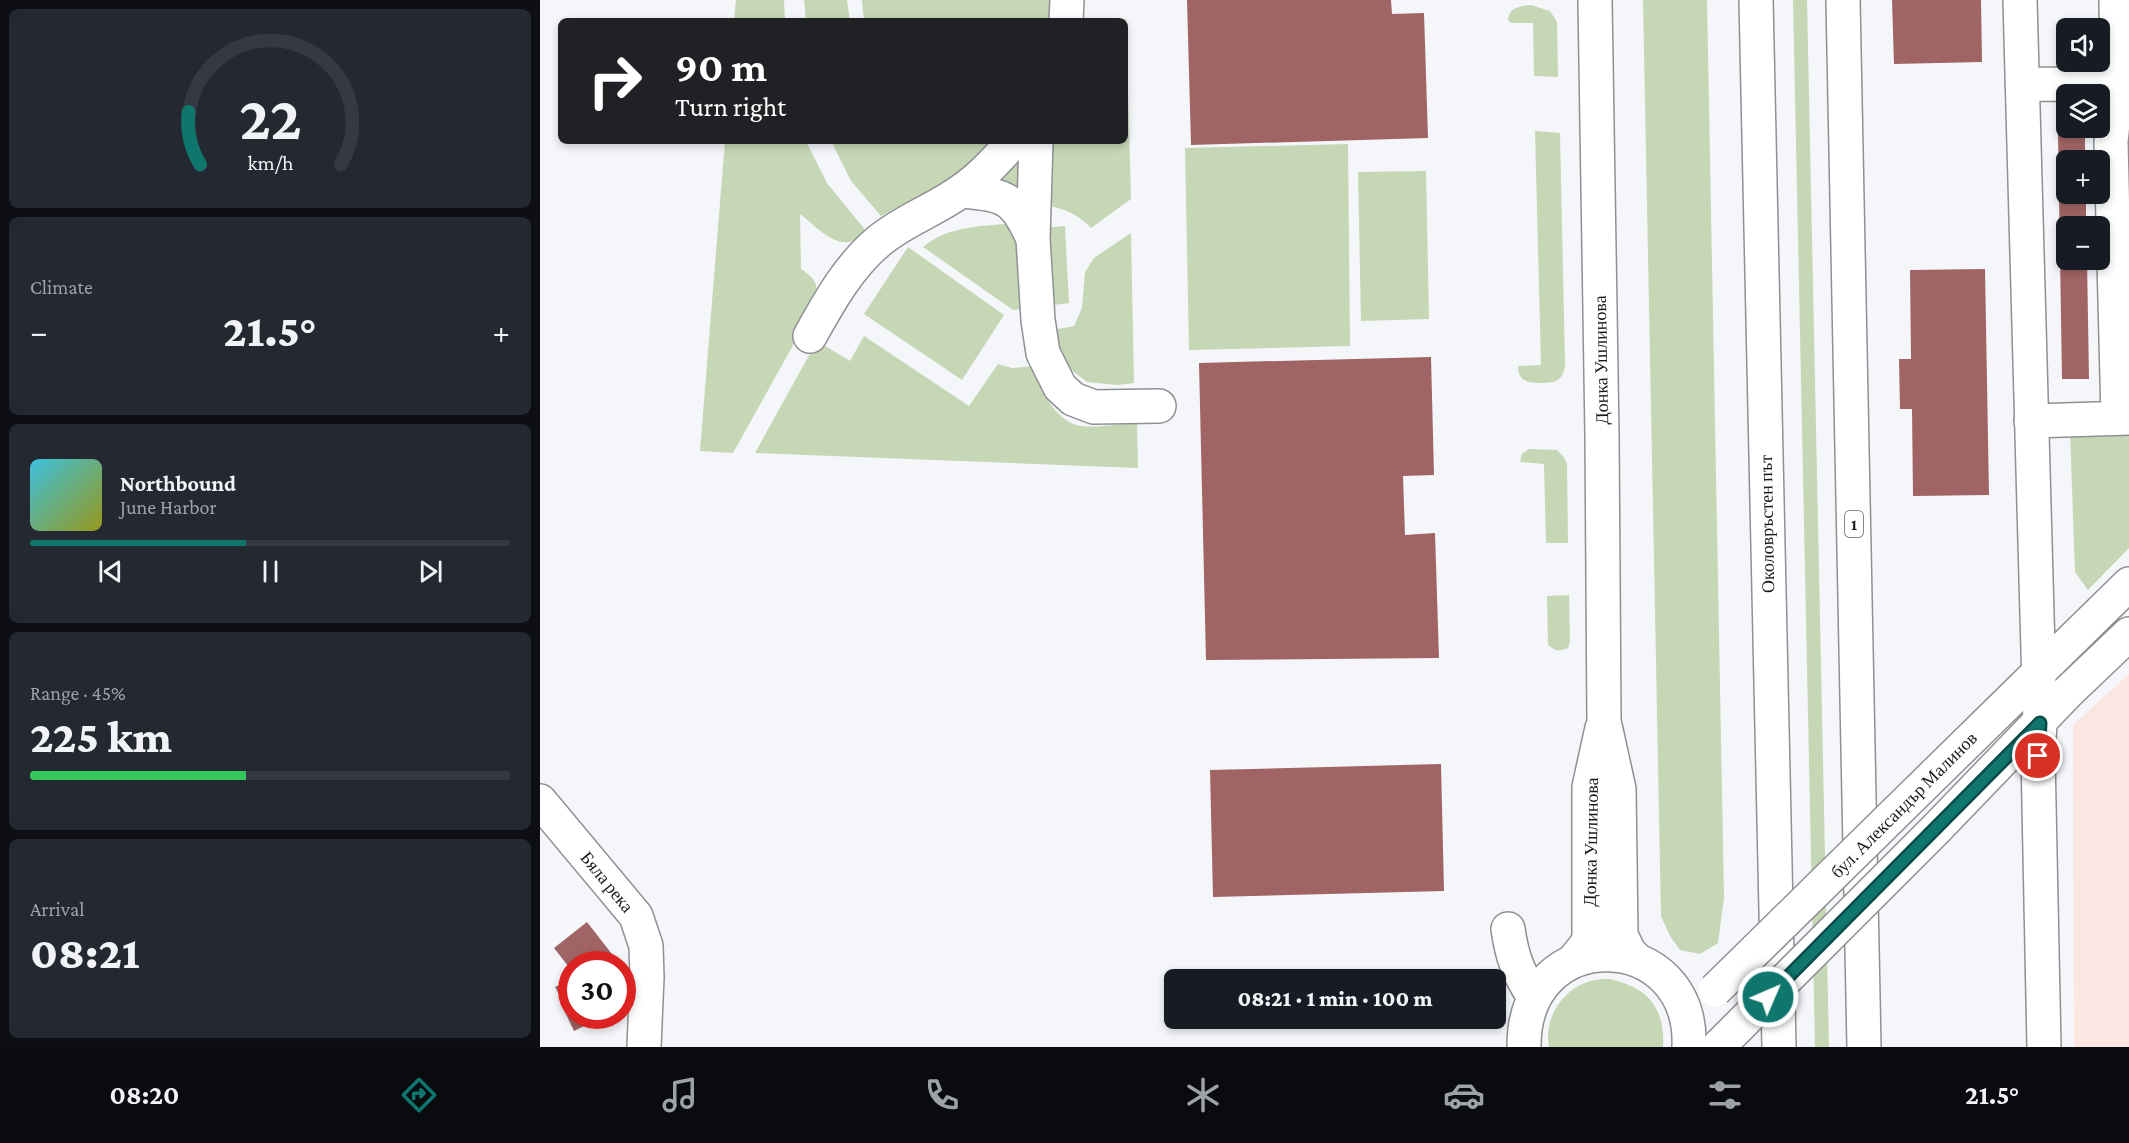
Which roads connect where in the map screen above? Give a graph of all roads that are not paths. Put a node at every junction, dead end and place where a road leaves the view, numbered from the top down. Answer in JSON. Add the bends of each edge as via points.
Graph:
{"nodes":[{"id":1,"x":1067,"y":0,"type":"edge"},
{"id":2,"x":1595,"y":0,"type":"edge"},
{"id":3,"x":1756,"y":0,"type":"edge"},
{"id":4,"x":1844,"y":0,"type":"edge"},
{"id":5,"x":2020,"y":0,"type":"edge"},
{"id":6,"x":2116,"y":0,"type":"edge"},
{"id":7,"x":1066,"y":18,"type":"edge"},
{"id":8,"x":2022,"y":84,"type":"junction"},
{"id":9,"x":2123,"y":84,"type":"edge"},
{"id":10,"x":2120,"y":142,"type":"edge"},
{"id":11,"x":1011,"y":144,"type":"edge"},
{"id":12,"x":1036,"y":144,"type":"edge"},
{"id":13,"x":962,"y":191,"type":"junction"},
{"id":14,"x":1032,"y":239,"type":"junction"},
{"id":15,"x":810,"y":336,"type":"dead end"},
{"id":16,"x":1159,"y":406,"type":"dead end"},
{"id":17,"x":2123,"y":418,"type":"edge"},
{"id":18,"x":2031,"y":421,"type":"junction"},
{"id":19,"x":2129,"y":584,"type":"edge"},
{"id":20,"x":2129,"y":634,"type":"edge"},
{"id":21,"x":2038,"y":672,"type":"junction"},
{"id":22,"x":1604,"y":721,"type":"junction"},
{"id":23,"x":2040,"y":723,"type":"junction"},
{"id":24,"x":545,"y":817,"type":"edge"},
{"id":25,"x":1508,"y":929,"type":"dead end"},
{"id":26,"x":1574,"y":960,"type":"junction"},
{"id":27,"x":1636,"y":960,"type":"junction"},
{"id":28,"x":1668,"y":982,"type":"junction"},
{"id":29,"x":1534,"y":997,"type":"junction"},
{"id":30,"x":644,"y":1047,"type":"edge"},
{"id":31,"x":1524,"y":1047,"type":"edge"},
{"id":32,"x":1689,"y":1047,"type":"edge"},
{"id":33,"x":1718,"y":1047,"type":"edge"},
{"id":34,"x":1779,"y":1047,"type":"edge"},
{"id":35,"x":1864,"y":1047,"type":"edge"},
{"id":36,"x":2044,"y":1047,"type":"edge"}],
"edges":[{"from":1,"to":7,"type":"main road"},
{"from":2,"to":22,"type":"main road","name":"Донка Ушлинова"},
{"from":3,"to":34,"type":"main road","name":"Околовръстен път"},
{"from":4,"to":35,"type":"main road","number":"1"},
{"from":5,"to":8,"type":"main road"},
{"from":6,"to":9,"type":"main road"},
{"from":8,"to":9,"type":"main road"},
{"from":8,"to":18,"type":"main road"},
{"from":9,"to":10,"type":"main road"},
{"from":10,"to":17,"type":"main road"},
{"from":11,"to":13,"type":"main road"},
{"from":12,"to":14,"type":"main road"},
{"from":13,"to":14,"type":"main road","via":[[1008,201],[1022,214]]},
{"from":13,"to":15,"type":"main road","via":[[879,240],[835,291]]},
{"from":14,"to":16,"type":"main road","via":[[1042,354],[1060,387],[1073,399],[1094,406]]},
{"from":17,"to":18,"type":"main road"},
{"from":18,"to":21,"type":"main road"},
{"from":19,"to":21,"type":"main road","name":"бул. Александър Малинов"},
{"from":20,"to":23,"type":"main road"},
{"from":21,"to":23,"type":"main road"},
{"from":21,"to":28,"type":"main road","name":"бул. Александър Малинов","bridge":true,"via":[[1715,990],[1698,995]]},
{"from":22,"to":26,"type":"main road","name":"Донка Ушлинова","via":[[1589,787],[1589,936]]},
{"from":22,"to":27,"type":"main road","name":"Донка Ушлинова","via":[[1619,789],[1621,935]]},
{"from":23,"to":33,"type":"main road","bridge":true},
{"from":23,"to":36,"type":"main road"},
{"from":24,"to":30,"type":"main road","name":"Бяла река","via":[[636,916],[646,946]]},
{"from":25,"to":29,"type":"main road","via":[[1519,975]]},
{"from":26,"to":27,"type":"main road","via":[[1616,954]]},
{"from":26,"to":29,"type":"main road","via":[[1556,971]]},
{"from":27,"to":28,"type":"main road"},
{"from":28,"to":32,"type":"main road","via":[[1685,1012]]},
{"from":29,"to":31,"type":"main road","via":[[1524,1025]]}]}
